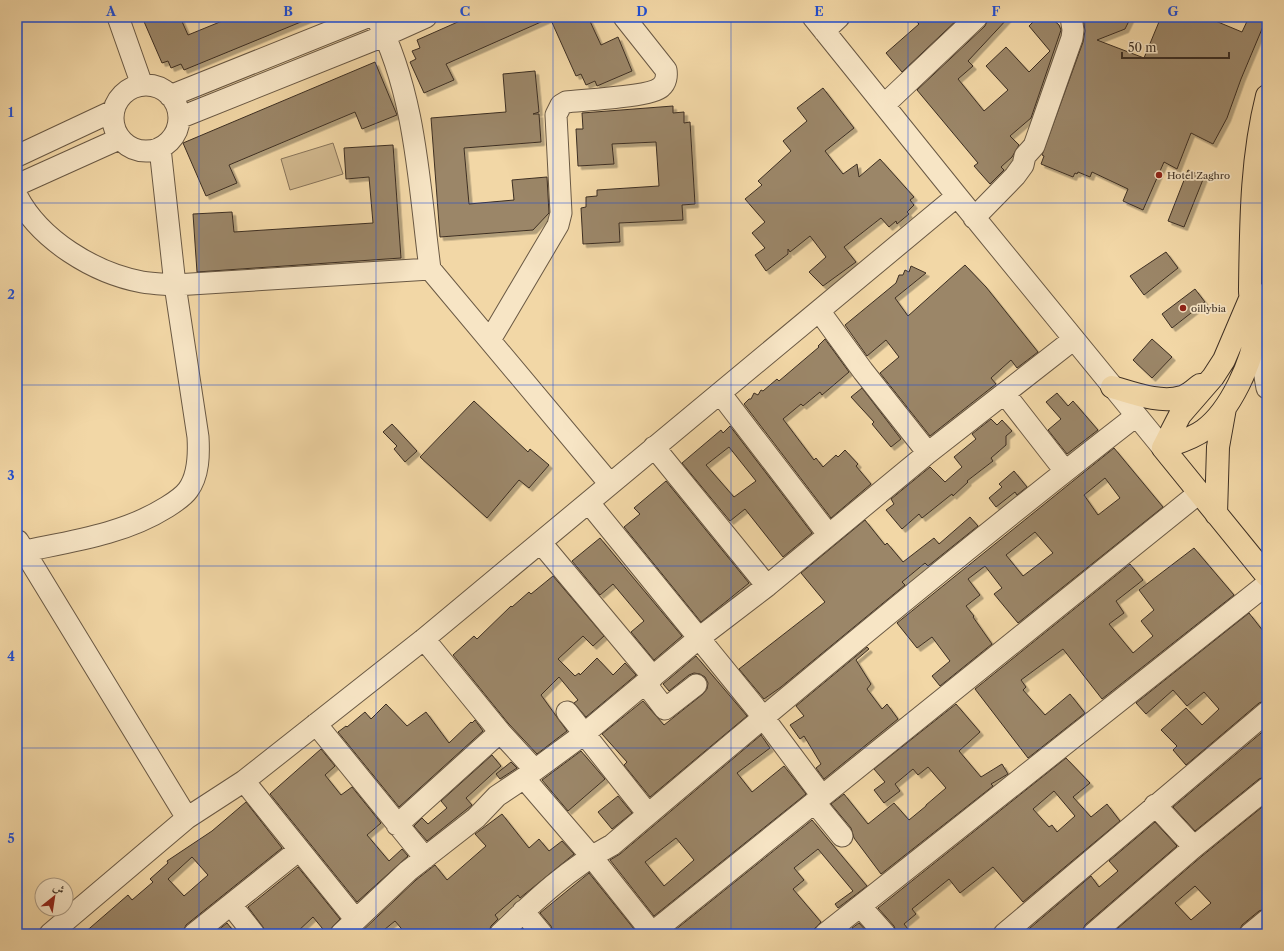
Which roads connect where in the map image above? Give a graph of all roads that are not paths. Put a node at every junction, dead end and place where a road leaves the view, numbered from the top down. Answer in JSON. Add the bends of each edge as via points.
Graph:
{"nodes":[{"id":1,"x":118,"y":17,"type":"edge"},
{"id":2,"x":367,"y":17,"type":"edge"},
{"id":3,"x":376,"y":17,"type":"edge"},
{"id":4,"x":426,"y":17,"type":"edge"},
{"id":5,"x":624,"y":17,"type":"edge"},
{"id":6,"x":977,"y":17,"type":"edge"},
{"id":7,"x":1071,"y":17,"type":"edge"},
{"id":8,"x":826,"y":22,"type":"edge"},
{"id":9,"x":386,"y":35,"type":"junction"},
{"id":10,"x":142,"y":85,"type":"junction"},
{"id":11,"x":170,"y":96,"type":"junction"},
{"id":12,"x":1267,"y":96,"type":"edge"},
{"id":13,"x":884,"y":105,"type":"junction"},
{"id":14,"x":113,"y":111,"type":"junction"},
{"id":15,"x":179,"y":118,"type":"junction"},
{"id":16,"x":119,"y":139,"type":"junction"},
{"id":17,"x":160,"y":148,"type":"junction"},
{"id":18,"x":17,"y":156,"type":"edge"},
{"id":19,"x":1261,"y":169,"type":"edge"},
{"id":20,"x":17,"y":185,"type":"edge"},
{"id":21,"x":17,"y":196,"type":"edge"},
{"id":22,"x":957,"y":196,"type":"junction"},
{"id":23,"x":974,"y":218,"type":"junction"},
{"id":24,"x":430,"y":269,"type":"junction"},
{"id":25,"x":175,"y":285,"type":"junction"},
{"id":26,"x":1256,"y":296,"type":"edge"},
{"id":27,"x":820,"y":312,"type":"junction"},
{"id":28,"x":1256,"y":328,"type":"junction"},
{"id":29,"x":1074,"y":339,"type":"junction"},
{"id":30,"x":490,"y":340,"type":"junction"},
{"id":31,"x":1213,"y":377,"type":"junction"},
{"id":32,"x":1112,"y":387,"type":"junction"},
{"id":33,"x":1267,"y":388,"type":"edge"},
{"id":34,"x":720,"y":394,"type":"junction"},
{"id":35,"x":1005,"y":394,"type":"junction"},
{"id":36,"x":1225,"y":406,"type":"junction"},
{"id":37,"x":1136,"y":416,"type":"junction"},
{"id":38,"x":654,"y":447,"type":"junction"},
{"id":39,"x":1162,"y":448,"type":"junction"},
{"id":40,"x":928,"y":453,"type":"junction"},
{"id":41,"x":1065,"y":471,"type":"junction"},
{"id":42,"x":610,"y":484,"type":"junction"},
{"id":43,"x":1199,"y":493,"type":"junction"},
{"id":44,"x":589,"y":503,"type":"junction"},
{"id":45,"x":1216,"y":514,"type":"junction"},
{"id":46,"x":828,"y":534,"type":"junction"},
{"id":47,"x":541,"y":543,"type":"junction"},
{"id":48,"x":21,"y":546,"type":"edge"},
{"id":49,"x":1267,"y":576,"type":"edge"},
{"id":50,"x":1267,"y":584,"type":"edge"},
{"id":51,"x":767,"y":586,"type":"junction"},
{"id":52,"x":699,"y":638,"type":"junction"},
{"id":53,"x":424,"y":639,"type":"junction"},
{"id":54,"x":649,"y":680,"type":"junction"},
{"id":55,"x":696,"y":685,"type":"dead end"},
{"id":56,"x":567,"y":712,"type":"dead end"},
{"id":57,"x":1267,"y":712,"type":"edge"},
{"id":58,"x":763,"y":717,"type":"junction"},
{"id":59,"x":316,"y":724,"type":"junction"},
{"id":60,"x":500,"y":732,"type":"junction"},
{"id":61,"x":584,"y":734,"type":"junction"},
{"id":62,"x":530,"y":774,"type":"junction"},
{"id":63,"x":244,"y":781,"type":"junction"},
{"id":64,"x":1267,"y":788,"type":"edge"},
{"id":65,"x":819,"y":800,"type":"junction"},
{"id":66,"x":1155,"y":805,"type":"junction"},
{"id":67,"x":648,"y":814,"type":"junction"},
{"id":68,"x":187,"y":818,"type":"junction"},
{"id":69,"x":397,"y":825,"type":"junction"},
{"id":70,"x":842,"y":836,"type":"dead end"},
{"id":71,"x":1194,"y":847,"type":"junction"},
{"id":72,"x":299,"y":850,"type":"junction"},
{"id":73,"x":591,"y":856,"type":"junction"},
{"id":74,"x":425,"y":858,"type":"junction"},
{"id":75,"x":231,"y":905,"type":"junction"},
{"id":76,"x":860,"y":906,"type":"junction"},
{"id":77,"x":523,"y":911,"type":"junction"},
{"id":78,"x":1267,"y":920,"type":"edge"},
{"id":79,"x":349,"y":927,"type":"edge"},
{"id":80,"x":64,"y":930,"type":"edge"},
{"id":81,"x":194,"y":934,"type":"edge"},
{"id":82,"x":254,"y":934,"type":"edge"},
{"id":83,"x":500,"y":934,"type":"edge"},
{"id":84,"x":542,"y":934,"type":"edge"},
{"id":85,"x":652,"y":934,"type":"edge"},
{"id":86,"x":825,"y":934,"type":"edge"},
{"id":87,"x":885,"y":934,"type":"edge"},
{"id":88,"x":1004,"y":934,"type":"edge"},
{"id":89,"x":1093,"y":934,"type":"edge"},
{"id":90,"x":1250,"y":934,"type":"edge"}],
"edges":[{"from":1,"to":10,"type":"street"},
{"from":2,"to":11,"type":"street"},
{"from":3,"to":9,"type":"street"},
{"from":4,"to":9,"type":"street"},
{"from":5,"to":30,"type":"street","via":[[666,70],[666,79],[662,87],[649,93],[566,102],[558,109],[556,115],[561,214],[558,225]]},
{"from":6,"to":13,"type":"street"},
{"from":7,"to":23,"type":"street","via":[[1072,38],[1034,146],[1014,176]]},
{"from":8,"to":13,"type":"street"},
{"from":9,"to":15,"type":"street"},
{"from":9,"to":24,"type":"street","via":[[410,116]]},
{"from":10,"to":11,"type":"street","via":[[162,89]]},
{"from":10,"to":14,"type":"street","via":[[123,94]]},
{"from":11,"to":15,"type":"street","via":[[175,102]]},
{"from":12,"to":19,"type":"main road","via":[[1260,124]]},
{"from":13,"to":22,"type":"street"},
{"from":14,"to":16,"type":"street","via":[[114,130]]},
{"from":14,"to":18,"type":"street"},
{"from":15,"to":17,"type":"street","via":[[170,142]]},
{"from":16,"to":17,"type":"street","via":[[126,146],[144,152]]},
{"from":16,"to":20,"type":"street"},
{"from":17,"to":25,"type":"street"},
{"from":19,"to":26,"type":"main road","via":[[1252,191]]},
{"from":21,"to":25,"type":"street","via":[[38,226],[77,256],[98,268],[142,283]]},
{"from":22,"to":23,"type":"street"},
{"from":22,"to":27,"type":"street"},
{"from":23,"to":29,"type":"street"},
{"from":24,"to":25,"type":"street"},
{"from":24,"to":30,"type":"street"},
{"from":25,"to":48,"type":"street","via":[[198,437],[199,457],[189,489],[181,497],[132,525],[95,536]]},
{"from":26,"to":28,"type":"main road"},
{"from":26,"to":31,"type":"main road"},
{"from":27,"to":34,"type":"street"},
{"from":27,"to":40,"type":"street"},
{"from":28,"to":33,"type":"street"},
{"from":28,"to":36,"type":"main road","via":[[1246,367]]},
{"from":29,"to":32,"type":"street"},
{"from":29,"to":35,"type":"street"},
{"from":30,"to":42,"type":"street"},
{"from":31,"to":32,"type":"main road","via":[[1183,397],[1170,399],[1145,396]]},
{"from":31,"to":39,"type":"main road","via":[[1180,415]]},
{"from":32,"to":37,"type":"street"},
{"from":34,"to":38,"type":"street"},
{"from":34,"to":46,"type":"street"},
{"from":35,"to":40,"type":"street"},
{"from":35,"to":41,"type":"street"},
{"from":36,"to":39,"type":"main road","via":[[1206,429]]},
{"from":36,"to":45,"type":"main road","via":[[1218,447]]},
{"from":37,"to":39,"type":"street"},
{"from":37,"to":41,"type":"street"},
{"from":38,"to":42,"type":"street"},
{"from":38,"to":51,"type":"street"},
{"from":39,"to":43,"type":"main road"},
{"from":40,"to":46,"type":"street"},
{"from":41,"to":58,"type":"street"},
{"from":42,"to":44,"type":"street"},
{"from":43,"to":45,"type":"main road"},
{"from":43,"to":65,"type":"street"},
{"from":44,"to":47,"type":"street"},
{"from":44,"to":52,"type":"street"},
{"from":45,"to":49,"type":"main road"},
{"from":46,"to":51,"type":"street"},
{"from":47,"to":53,"type":"street"},
{"from":47,"to":54,"type":"street"},
{"from":48,"to":68,"type":"street"},
{"from":50,"to":76,"type":"street"},
{"from":51,"to":52,"type":"street"},
{"from":52,"to":54,"type":"street"},
{"from":52,"to":58,"type":"street"},
{"from":53,"to":59,"type":"street"},
{"from":53,"to":60,"type":"street"},
{"from":54,"to":55,"type":"street","via":[[665,709]]},
{"from":54,"to":61,"type":"street"},
{"from":56,"to":61,"type":"street"},
{"from":57,"to":66,"type":"street"},
{"from":58,"to":65,"type":"street"},
{"from":58,"to":67,"type":"street"},
{"from":59,"to":63,"type":"street"},
{"from":59,"to":69,"type":"street"},
{"from":60,"to":62,"type":"street"},
{"from":60,"to":69,"type":"street"},
{"from":61,"to":62,"type":"street"},
{"from":61,"to":67,"type":"street"},
{"from":62,"to":73,"type":"street"},
{"from":62,"to":74,"type":"street","via":[[497,796],[476,818]]},
{"from":63,"to":68,"type":"street"},
{"from":63,"to":72,"type":"street"},
{"from":64,"to":71,"type":"street"},
{"from":65,"to":70,"type":"street"},
{"from":65,"to":85,"type":"street"},
{"from":66,"to":71,"type":"street"},
{"from":66,"to":88,"type":"street"},
{"from":67,"to":73,"type":"street","via":[[612,845]]},
{"from":68,"to":80,"type":"street"},
{"from":69,"to":74,"type":"street"},
{"from":71,"to":89,"type":"street"},
{"from":72,"to":75,"type":"street"},
{"from":72,"to":79,"type":"street"},
{"from":73,"to":77,"type":"street"},
{"from":73,"to":85,"type":"street"},
{"from":74,"to":79,"type":"street"},
{"from":75,"to":81,"type":"street"},
{"from":75,"to":82,"type":"street"},
{"from":76,"to":86,"type":"street"},
{"from":76,"to":87,"type":"street"},
{"from":77,"to":83,"type":"street"},
{"from":77,"to":84,"type":"street"},
{"from":78,"to":90,"type":"street"}]}
